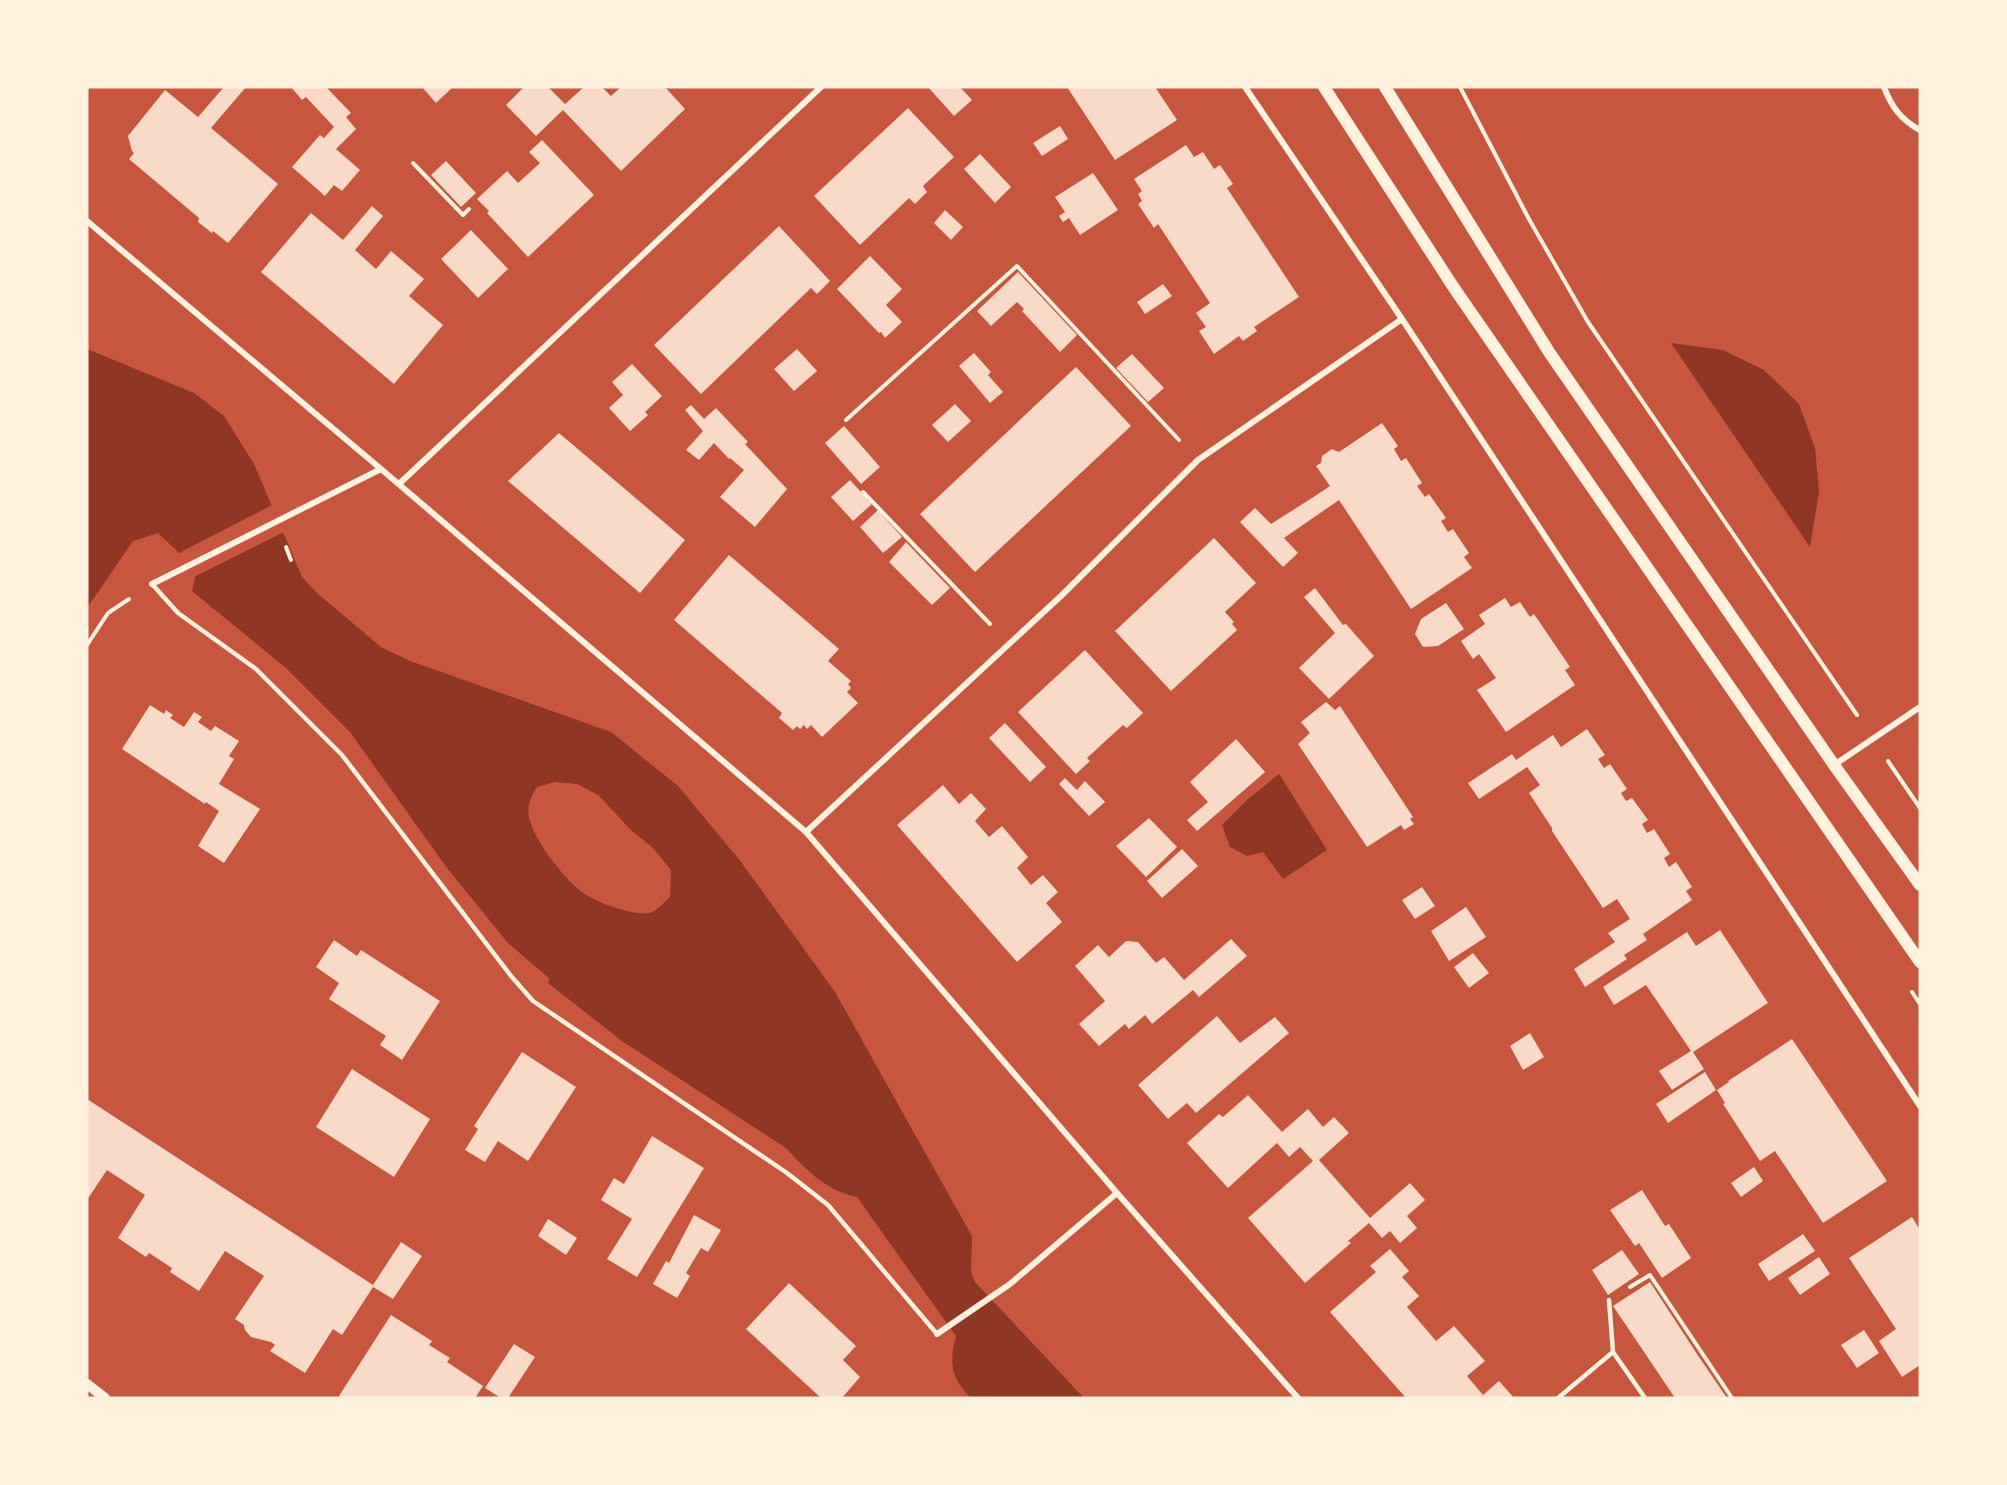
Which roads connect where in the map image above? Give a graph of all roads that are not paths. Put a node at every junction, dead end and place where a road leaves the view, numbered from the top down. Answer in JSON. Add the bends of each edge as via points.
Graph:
{"nodes":[{"id":1,"x":821,"y":87,"type":"edge"},
{"id":2,"x":1245,"y":87,"type":"edge"},
{"id":3,"x":1324,"y":87,"type":"edge"},
{"id":4,"x":1386,"y":87,"type":"edge"},
{"id":5,"x":1884,"y":87,"type":"edge"},
{"id":6,"x":1920,"y":130,"type":"edge"},
{"id":7,"x":87,"y":220,"type":"edge"},
{"id":8,"x":1402,"y":319,"type":"junction"},
{"id":9,"x":381,"y":469,"type":"junction"},
{"id":10,"x":399,"y":484,"type":"junction"},
{"id":11,"x":152,"y":584,"type":"joint"},
{"id":12,"x":1920,"y":706,"type":"edge"},
{"id":13,"x":1834,"y":765,"type":"junction"},
{"id":14,"x":806,"y":832,"type":"junction"},
{"id":15,"x":1920,"y":885,"type":"edge"},
{"id":16,"x":1920,"y":962,"type":"edge"},
{"id":17,"x":1920,"y":1106,"type":"edge"},
{"id":18,"x":1117,"y":1193,"type":"junction"},
{"id":19,"x":1609,"y":1300,"type":"road end"},
{"id":20,"x":937,"y":1334,"type":"joint"},
{"id":21,"x":1613,"y":1352,"type":"junction"},
{"id":22,"x":87,"y":1384,"type":"edge"},
{"id":23,"x":105,"y":1398,"type":"edge"},
{"id":24,"x":1298,"y":1398,"type":"edge"},
{"id":25,"x":1558,"y":1398,"type":"edge"},
{"id":26,"x":1645,"y":1398,"type":"edge"}],
"edges":[{"from":1,"to":10,"type":"street"},
{"from":2,"to":8,"type":"street"},
{"from":3,"to":16,"type":"main road","via":[[1454,288]]},
{"from":4,"to":13,"type":"main road","via":[[1549,352]]},
{"from":5,"to":6,"type":"street","via":[[1899,115]]},
{"from":7,"to":9,"type":"street"},
{"from":8,"to":14,"type":"street","via":[[1198,460],[1062,595]]},
{"from":8,"to":17,"type":"street"},
{"from":9,"to":10,"type":"street"},
{"from":9,"to":11,"type":"street"},
{"from":10,"to":14,"type":"street"},
{"from":11,"to":20,"type":"lane","via":[[178,613],[256,669],[342,755],[533,1001],[828,1204]]},
{"from":12,"to":13,"type":"street"},
{"from":13,"to":15,"type":"main road"},
{"from":14,"to":18,"type":"street"},
{"from":18,"to":20,"type":"street","via":[[1010,1284]]},
{"from":18,"to":24,"type":"street"},
{"from":19,"to":21,"type":"lane"},
{"from":21,"to":25,"type":"lane"},
{"from":21,"to":26,"type":"lane"},
{"from":22,"to":23,"type":"street"}]}
